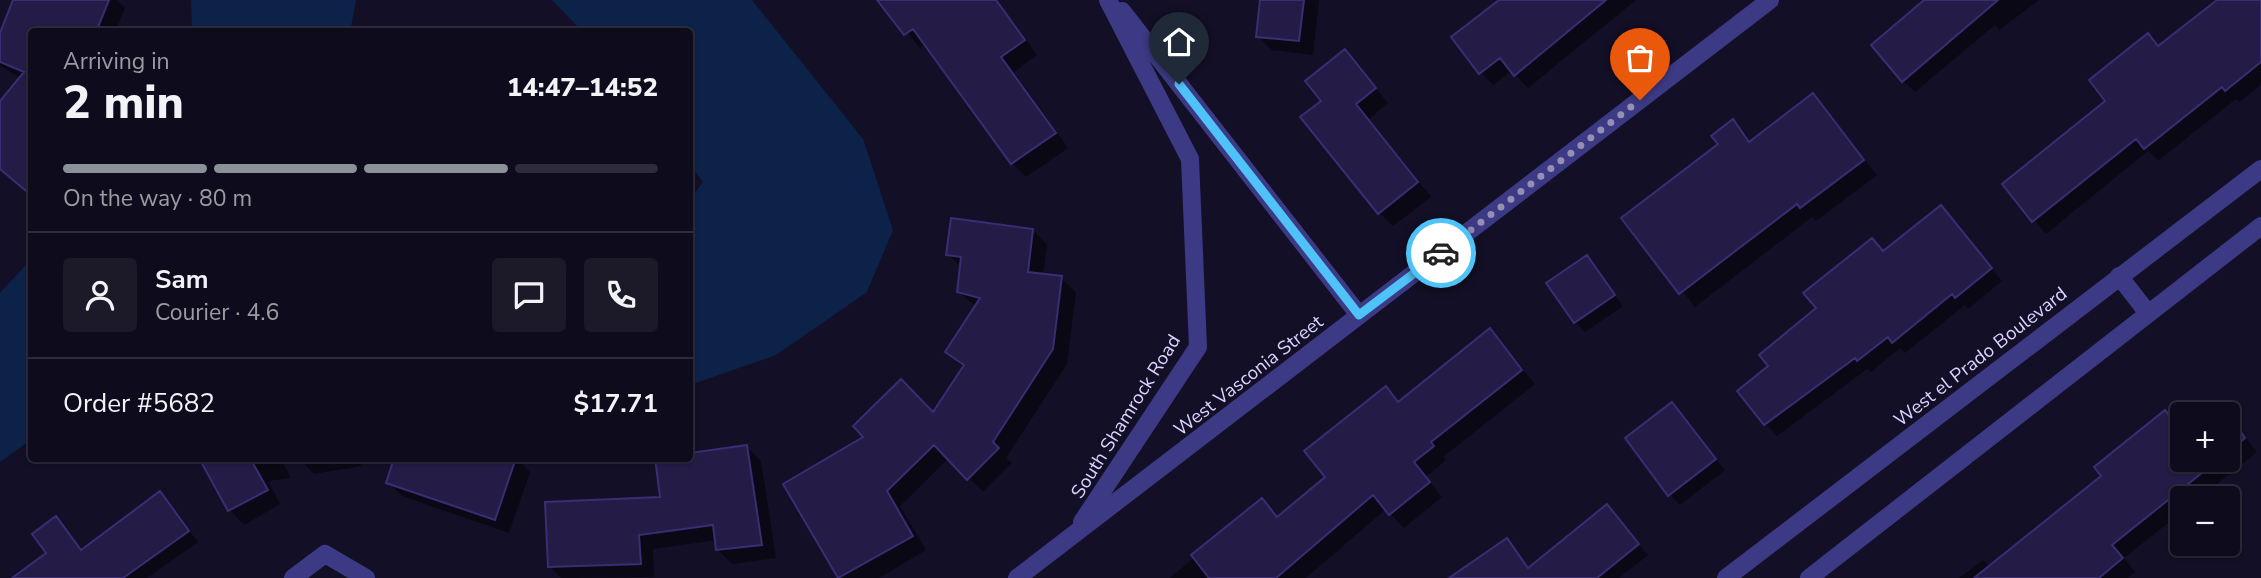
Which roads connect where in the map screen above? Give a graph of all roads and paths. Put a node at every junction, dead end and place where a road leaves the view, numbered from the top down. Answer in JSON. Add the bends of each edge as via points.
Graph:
{"nodes":[{"id":1,"x":1108,"y":0,"type":"edge"},
{"id":2,"x":1114,"y":0,"type":"edge"},
{"id":3,"x":1770,"y":0,"type":"edge"},
{"id":4,"x":2261,"y":169,"type":"edge"},
{"id":5,"x":2261,"y":226,"type":"edge"},
{"id":6,"x":2119,"y":276,"type":"junction"},
{"id":7,"x":2147,"y":312,"type":"junction"},
{"id":8,"x":1359,"y":315,"type":"junction"},
{"id":9,"x":1073,"y":535,"type":"junction"},
{"id":10,"x":293,"y":578,"type":"edge"},
{"id":11,"x":366,"y":578,"type":"edge"},
{"id":12,"x":1017,"y":578,"type":"edge"},
{"id":13,"x":1726,"y":578,"type":"edge"},
{"id":14,"x":1809,"y":578,"type":"edge"}],
"edges":[{"from":1,"to":9,"type":"street","name":"South Shamrock Road","via":[[1190,159],[1198,347]]},
{"from":2,"to":8,"type":"street"},
{"from":3,"to":8,"type":"street","name":"West Vasconia Street"},
{"from":4,"to":6,"type":"street","name":"West el Prado Boulevard"},
{"from":5,"to":7,"type":"street"},
{"from":6,"to":7,"type":"street"},
{"from":6,"to":13,"type":"street","name":"West el Prado Boulevard"},
{"from":7,"to":14,"type":"street"},
{"from":8,"to":9,"type":"street","name":"West Vasconia Street"},
{"from":9,"to":12,"type":"street","name":"West Vasconia Street"},
{"from":10,"to":11,"type":"street","via":[[325,554]]}]}
